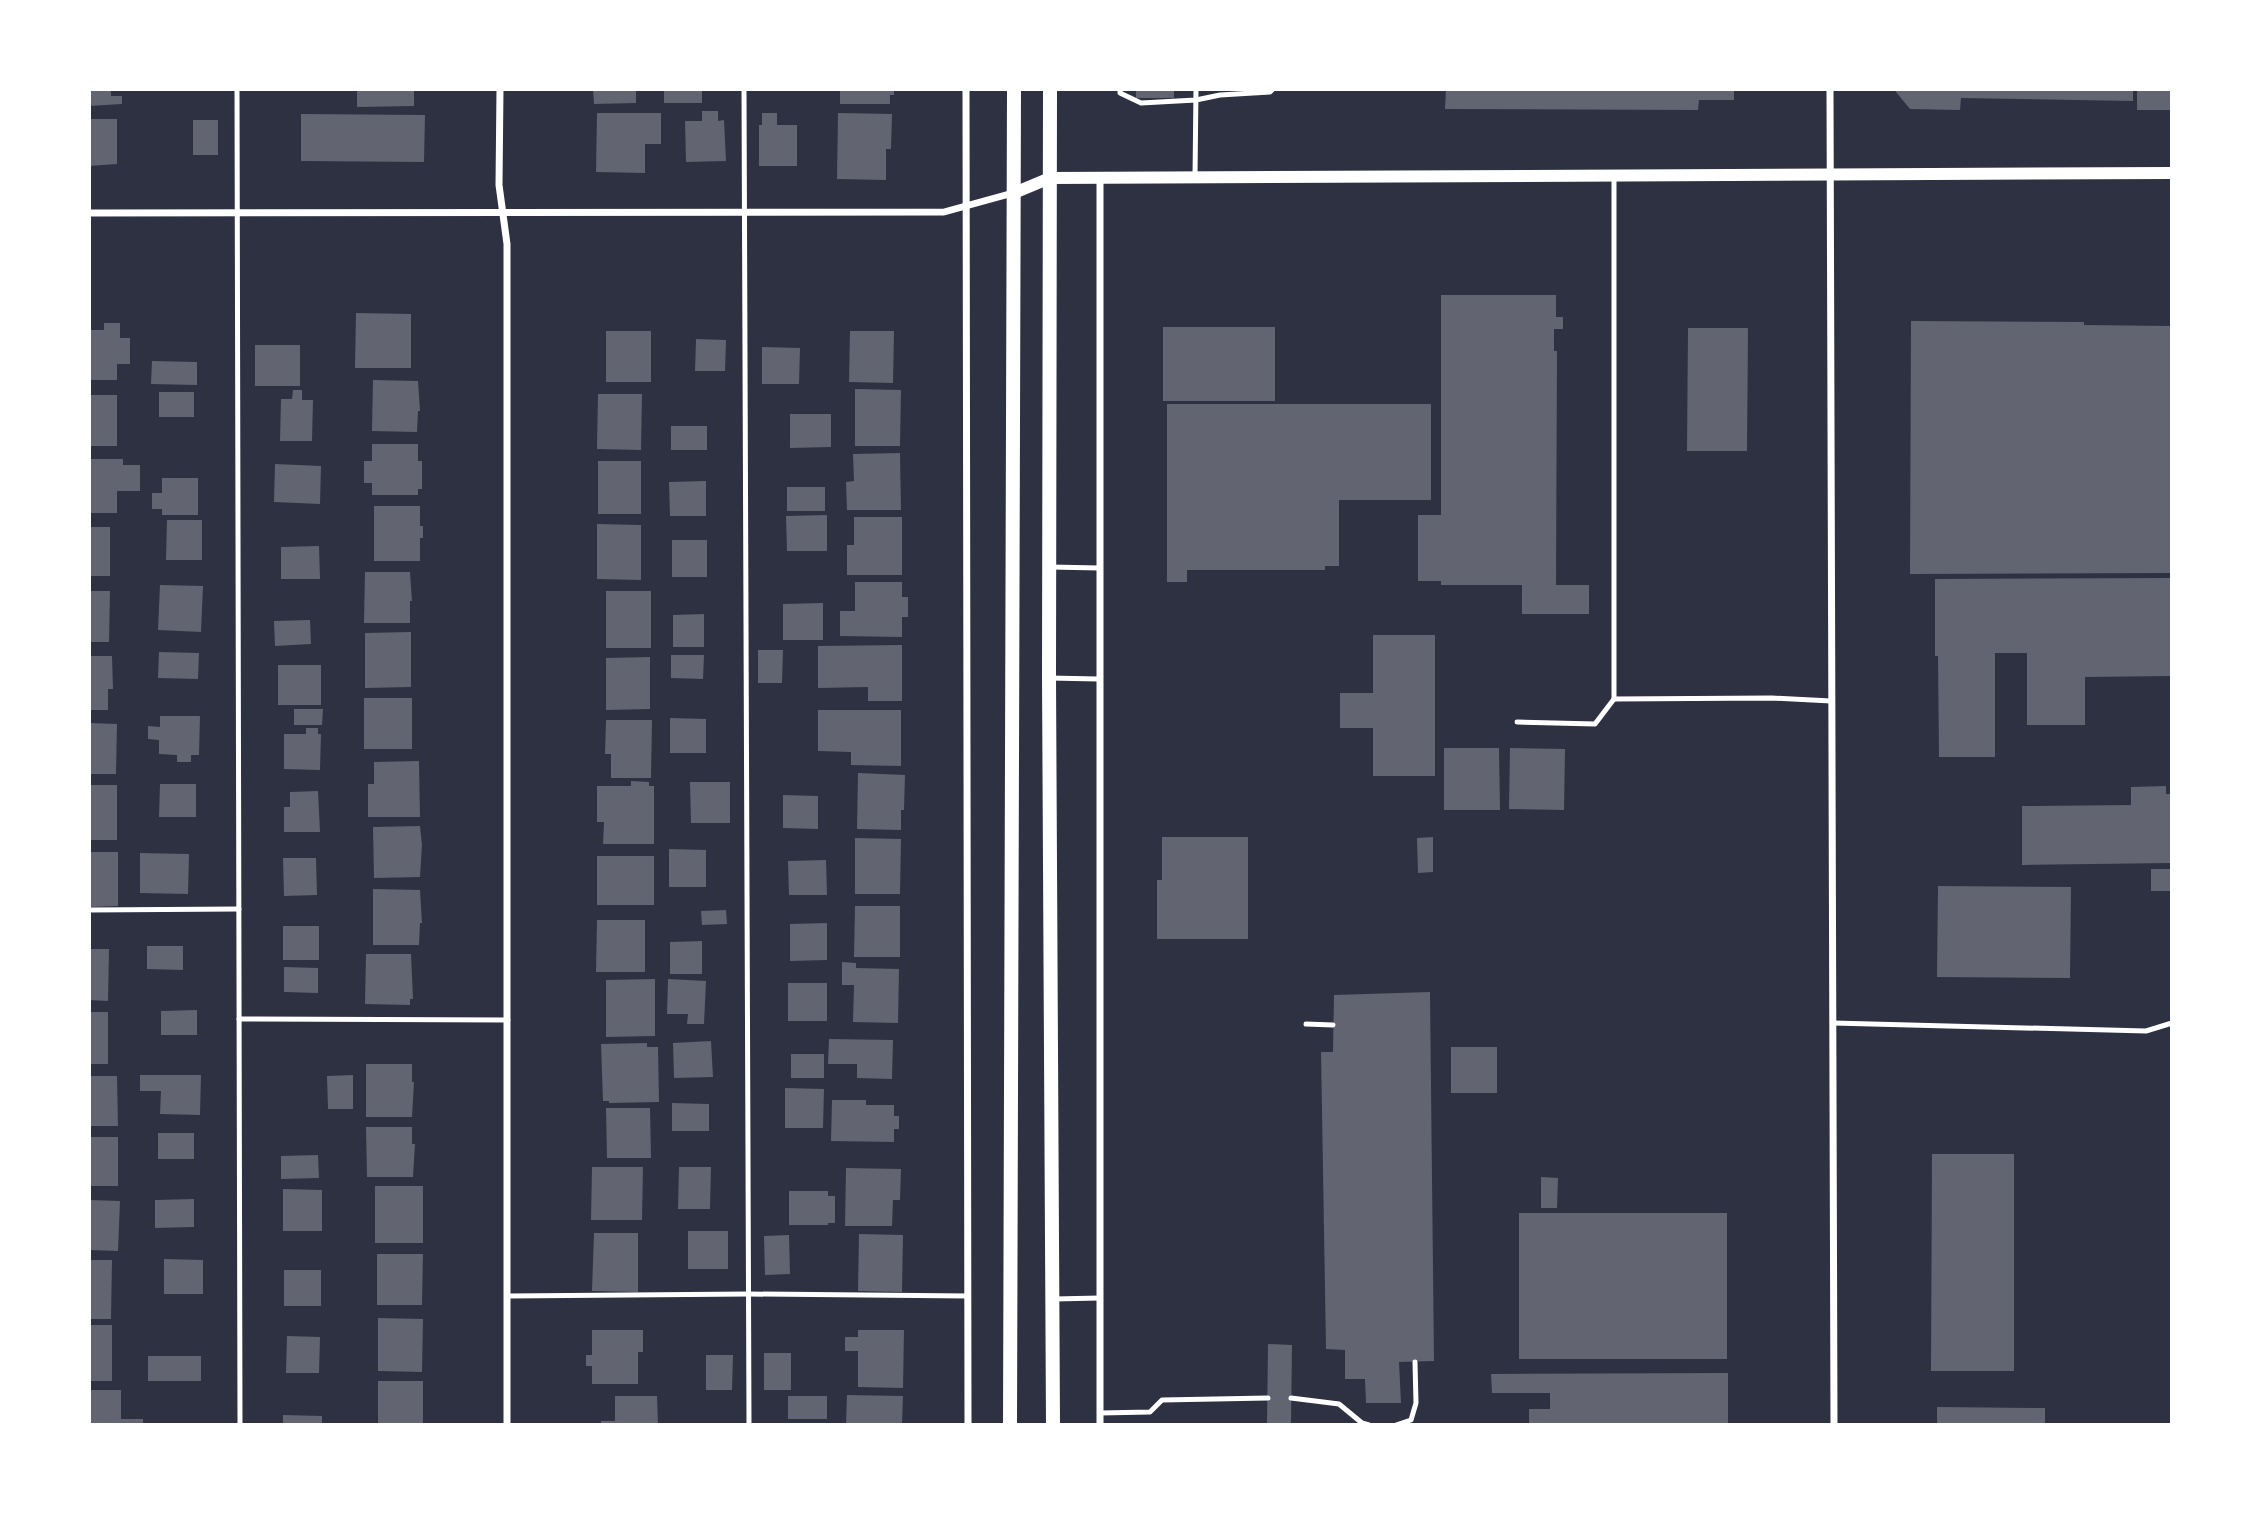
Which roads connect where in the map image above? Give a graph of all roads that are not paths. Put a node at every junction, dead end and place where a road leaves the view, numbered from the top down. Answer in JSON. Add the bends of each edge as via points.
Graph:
{"nodes":[{"id":1,"x":237,"y":89,"type":"edge"},
{"id":2,"x":500,"y":89,"type":"edge"},
{"id":3,"x":744,"y":89,"type":"edge"},
{"id":4,"x":966,"y":89,"type":"edge"},
{"id":5,"x":1014,"y":89,"type":"edge"},
{"id":6,"x":1050,"y":89,"type":"edge"},
{"id":7,"x":1120,"y":89,"type":"edge"},
{"id":8,"x":1196,"y":89,"type":"edge"},
{"id":9,"x":1273,"y":89,"type":"edge"},
{"id":10,"x":1830,"y":89,"type":"edge"},
{"id":11,"x":1196,"y":100,"type":"junction"},
{"id":12,"x":2172,"y":173,"type":"edge"},
{"id":13,"x":1830,"y":175,"type":"junction"},
{"id":14,"x":1614,"y":176,"type":"junction"},
{"id":15,"x":1195,"y":177,"type":"junction"},
{"id":16,"x":1050,"y":178,"type":"junction"},
{"id":17,"x":1100,"y":178,"type":"junction"},
{"id":18,"x":1014,"y":193,"type":"junction"},
{"id":19,"x":967,"y":208,"type":"junction"},
{"id":20,"x":237,"y":212,"type":"junction"},
{"id":21,"x":503,"y":212,"type":"junction"},
{"id":22,"x":744,"y":212,"type":"junction"},
{"id":23,"x":89,"y":213,"type":"edge"},
{"id":24,"x":1049,"y":567,"type":"junction"},
{"id":25,"x":1099,"y":568,"type":"junction"},
{"id":26,"x":1049,"y":678,"type":"junction"},
{"id":27,"x":1098,"y":678,"type":"junction"},
{"id":28,"x":1614,"y":699,"type":"junction"},
{"id":29,"x":1830,"y":701,"type":"junction"},
{"id":30,"x":1517,"y":722,"type":"dead end"},
{"id":31,"x":239,"y":909,"type":"junction"},
{"id":32,"x":89,"y":910,"type":"edge"},
{"id":33,"x":240,"y":1019,"type":"junction"},
{"id":34,"x":508,"y":1020,"type":"junction"},
{"id":35,"x":1833,"y":1023,"type":"junction"},
{"id":36,"x":2172,"y":1023,"type":"edge"},
{"id":37,"x":1306,"y":1024,"type":"dead end"},
{"id":38,"x":1333,"y":1025,"type":"dead end"},
{"id":39,"x":749,"y":1294,"type":"junction"},
{"id":40,"x":507,"y":1296,"type":"junction"},
{"id":41,"x":968,"y":1296,"type":"junction"},
{"id":42,"x":1100,"y":1298,"type":"junction"},
{"id":43,"x":1051,"y":1299,"type":"junction"},
{"id":44,"x":1415,"y":1362,"type":"dead end"},
{"id":45,"x":1268,"y":1398,"type":"dead end"},
{"id":46,"x":1291,"y":1398,"type":"dead end"},
{"id":47,"x":1100,"y":1413,"type":"junction"},
{"id":48,"x":240,"y":1425,"type":"edge"},
{"id":49,"x":507,"y":1425,"type":"edge"},
{"id":50,"x":749,"y":1425,"type":"edge"},
{"id":51,"x":968,"y":1425,"type":"edge"},
{"id":52,"x":1010,"y":1425,"type":"edge"},
{"id":53,"x":1053,"y":1425,"type":"edge"},
{"id":54,"x":1100,"y":1425,"type":"edge"},
{"id":55,"x":1369,"y":1425,"type":"edge"},
{"id":56,"x":1396,"y":1425,"type":"edge"},
{"id":57,"x":1834,"y":1425,"type":"edge"}],
"edges":[{"from":1,"to":20,"type":"lane"},
{"from":2,"to":21,"type":"street"},
{"from":3,"to":22,"type":"lane"},
{"from":4,"to":19,"type":"street"},
{"from":5,"to":18,"type":"main road"},
{"from":6,"to":16,"type":"main road"},
{"from":7,"to":11,"type":"lane","via":[[1141,103]]},
{"from":8,"to":11,"type":"lane"},
{"from":9,"to":11,"type":"lane"},
{"from":10,"to":13,"type":"street"},
{"from":11,"to":15,"type":"lane"},
{"from":12,"to":13,"type":"street"},
{"from":13,"to":14,"type":"street"},
{"from":13,"to":29,"type":"street"},
{"from":14,"to":15,"type":"street"},
{"from":14,"to":28,"type":"lane"},
{"from":15,"to":17,"type":"street"},
{"from":16,"to":17,"type":"street"},
{"from":16,"to":18,"type":"street"},
{"from":16,"to":24,"type":"main road"},
{"from":17,"to":25,"type":"street"},
{"from":18,"to":19,"type":"street"},
{"from":18,"to":52,"type":"main road"},
{"from":19,"to":22,"type":"street","via":[[944,212]]},
{"from":19,"to":41,"type":"street"},
{"from":20,"to":21,"type":"street"},
{"from":20,"to":23,"type":"street"},
{"from":20,"to":31,"type":"lane"},
{"from":21,"to":22,"type":"street"},
{"from":21,"to":34,"type":"street","via":[[507,258]]},
{"from":22,"to":39,"type":"lane"},
{"from":24,"to":25,"type":"lane"},
{"from":24,"to":26,"type":"main road"},
{"from":25,"to":27,"type":"street"},
{"from":26,"to":27,"type":"lane"},
{"from":26,"to":43,"type":"main road"},
{"from":27,"to":42,"type":"street"},
{"from":28,"to":29,"type":"lane"},
{"from":28,"to":30,"type":"lane","via":[[1595,724]]},
{"from":29,"to":35,"type":"street"},
{"from":31,"to":32,"type":"lane"},
{"from":31,"to":33,"type":"lane"},
{"from":33,"to":34,"type":"lane"},
{"from":33,"to":48,"type":"lane"},
{"from":34,"to":40,"type":"street"},
{"from":35,"to":36,"type":"lane","via":[[2146,1031]]},
{"from":35,"to":57,"type":"street"},
{"from":37,"to":38,"type":"lane"},
{"from":39,"to":40,"type":"lane"},
{"from":39,"to":41,"type":"lane"},
{"from":39,"to":50,"type":"lane"},
{"from":40,"to":49,"type":"street"},
{"from":41,"to":51,"type":"street"},
{"from":42,"to":43,"type":"lane"},
{"from":42,"to":47,"type":"street"},
{"from":43,"to":53,"type":"main road"},
{"from":44,"to":56,"type":"lane","via":[[1416,1404],[1411,1420]]},
{"from":45,"to":47,"type":"lane","via":[[1162,1400],[1150,1412]]},
{"from":46,"to":55,"type":"lane","via":[[1339,1404]]},
{"from":47,"to":54,"type":"street"}]}
